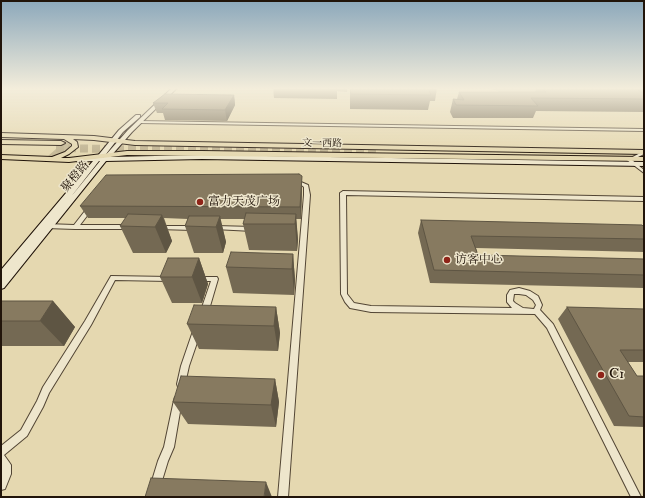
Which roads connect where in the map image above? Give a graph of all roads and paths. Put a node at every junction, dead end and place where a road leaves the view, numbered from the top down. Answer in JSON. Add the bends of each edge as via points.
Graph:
{"nodes":[{"id":1,"x":143,"y":111,"type":"edge"},
{"id":2,"x":151,"y":111,"type":"edge"},
{"id":3,"x":140,"y":122,"type":"junction"},
{"id":4,"x":644,"y":130,"type":"edge"},
{"id":5,"x":1,"y":135,"type":"edge"},
{"id":6,"x":117,"y":141,"type":"junction"},
{"id":7,"x":1,"y":142,"type":"edge"},
{"id":8,"x":60,"y":143,"type":"junction"},
{"id":9,"x":210,"y":145,"type":"junction"},
{"id":10,"x":1,"y":148,"type":"edge"},
{"id":11,"x":644,"y":152,"type":"edge"},
{"id":12,"x":151,"y":153,"type":"junction"},
{"id":13,"x":396,"y":156,"type":"junction"},
{"id":14,"x":1,"y":157,"type":"edge"},
{"id":15,"x":103,"y":158,"type":"junction"},
{"id":16,"x":50,"y":159,"type":"junction"},
{"id":17,"x":426,"y":160,"type":"junction"},
{"id":18,"x":644,"y":160,"type":"edge"},
{"id":19,"x":632,"y":162,"type":"junction"},
{"id":20,"x":644,"y":164,"type":"edge"},
{"id":21,"x":644,"y":172,"type":"edge"},
{"id":22,"x":285,"y":183,"type":"edge"},
{"id":23,"x":644,"y":199,"type":"edge"},
{"id":24,"x":95,"y":202,"type":"edge"},
{"id":25,"x":46,"y":226,"type":"junction"},
{"id":26,"x":75,"y":226,"type":"junction"},
{"id":27,"x":139,"y":227,"type":"edge"},
{"id":28,"x":155,"y":228,"type":"edge"},
{"id":29,"x":202,"y":228,"type":"edge"},
{"id":30,"x":210,"y":228,"type":"edge"},
{"id":31,"x":257,"y":229,"type":"edge"},
{"id":32,"x":296,"y":229,"type":"edge"},
{"id":33,"x":304,"y":230,"type":"junction"},
{"id":34,"x":1,"y":276,"type":"edge"},
{"id":35,"x":177,"y":279,"type":"edge"},
{"id":36,"x":192,"y":279,"type":"edge"},
{"id":37,"x":1,"y":286,"type":"edge"},
{"id":38,"x":522,"y":311,"type":"junction"},
{"id":39,"x":536,"y":311,"type":"junction"},
{"id":40,"x":1,"y":452,"type":"edge"},
{"id":41,"x":1,"y":459,"type":"edge"},
{"id":42,"x":1,"y":485,"type":"edge"},
{"id":43,"x":152,"y":497,"type":"edge"},
{"id":44,"x":283,"y":497,"type":"edge"},
{"id":45,"x":636,"y":497,"type":"edge"}],
"edges":[{"from":1,"to":6,"type":"street","name":"聚橙路","via":[[121,131]]},
{"from":2,"to":3,"type":"street","name":"聚橙路"},
{"from":3,"to":4,"type":"street"},
{"from":3,"to":6,"type":"street","name":"聚橙路"},
{"from":5,"to":8,"type":"main road","name":"文一西路"},
{"from":6,"to":8,"type":"main road","name":"文一西路"},
{"from":6,"to":9,"type":"main road","name":"文一西路","via":[[135,144]]},
{"from":6,"to":15,"type":"street","name":"聚橙路"},
{"from":7,"to":8,"type":"highway"},
{"from":8,"to":10,"type":"highway"},
{"from":8,"to":16,"type":"main road","via":[[74,142],[75,147]]},
{"from":9,"to":11,"type":"main road","name":"文一西路"},
{"from":9,"to":12,"type":"main road","via":[[154,146],[146,151]]},
{"from":11,"to":19,"type":"street"},
{"from":12,"to":13,"type":"main road","name":"文一西路"},
{"from":12,"to":15,"type":"main road","name":"文一西路","via":[[127,153]]},
{"from":13,"to":17,"type":"main road"},
{"from":13,"to":19,"type":"main road","name":"文一西路"},
{"from":14,"to":16,"type":"main road","name":"文一西路"},
{"from":15,"to":16,"type":"main road","name":"文一西路"},
{"from":15,"to":17,"type":"street"},
{"from":15,"to":25,"type":"street","name":"聚橙路"},
{"from":17,"to":19,"type":"street"},
{"from":18,"to":19,"type":"main road","name":"文一西路"},
{"from":19,"to":20,"type":"street"},
{"from":19,"to":21,"type":"street"},
{"from":22,"to":33,"type":"street","via":[[301,183],[306,186]]},
{"from":23,"to":38,"type":"street","via":[[343,194],[344,294],[352,306],[371,309]]},
{"from":24,"to":26,"type":"street"},
{"from":25,"to":26,"type":"street"},
{"from":25,"to":34,"type":"street","name":"聚橙路"},
{"from":25,"to":37,"type":"street","name":"聚橙路"},
{"from":26,"to":27,"type":"street"},
{"from":28,"to":29,"type":"street"},
{"from":30,"to":31,"type":"street"},
{"from":32,"to":33,"type":"street"},
{"from":33,"to":44,"type":"street"},
{"from":35,"to":40,"type":"street","via":[[113,278],[88,324],[46,390],[24,433]]},
{"from":36,"to":43,"type":"street","via":[[215,279],[185,366],[169,447]]},
{"from":38,"to":39,"type":"street"},
{"from":38,"to":39,"type":"street","via":[[510,302],[510,295],[515,291],[528,293],[536,298],[539,305]]},
{"from":39,"to":45,"type":"street","via":[[550,326]]},
{"from":41,"to":42,"type":"street","via":[[6,465],[6,474]]}]}
